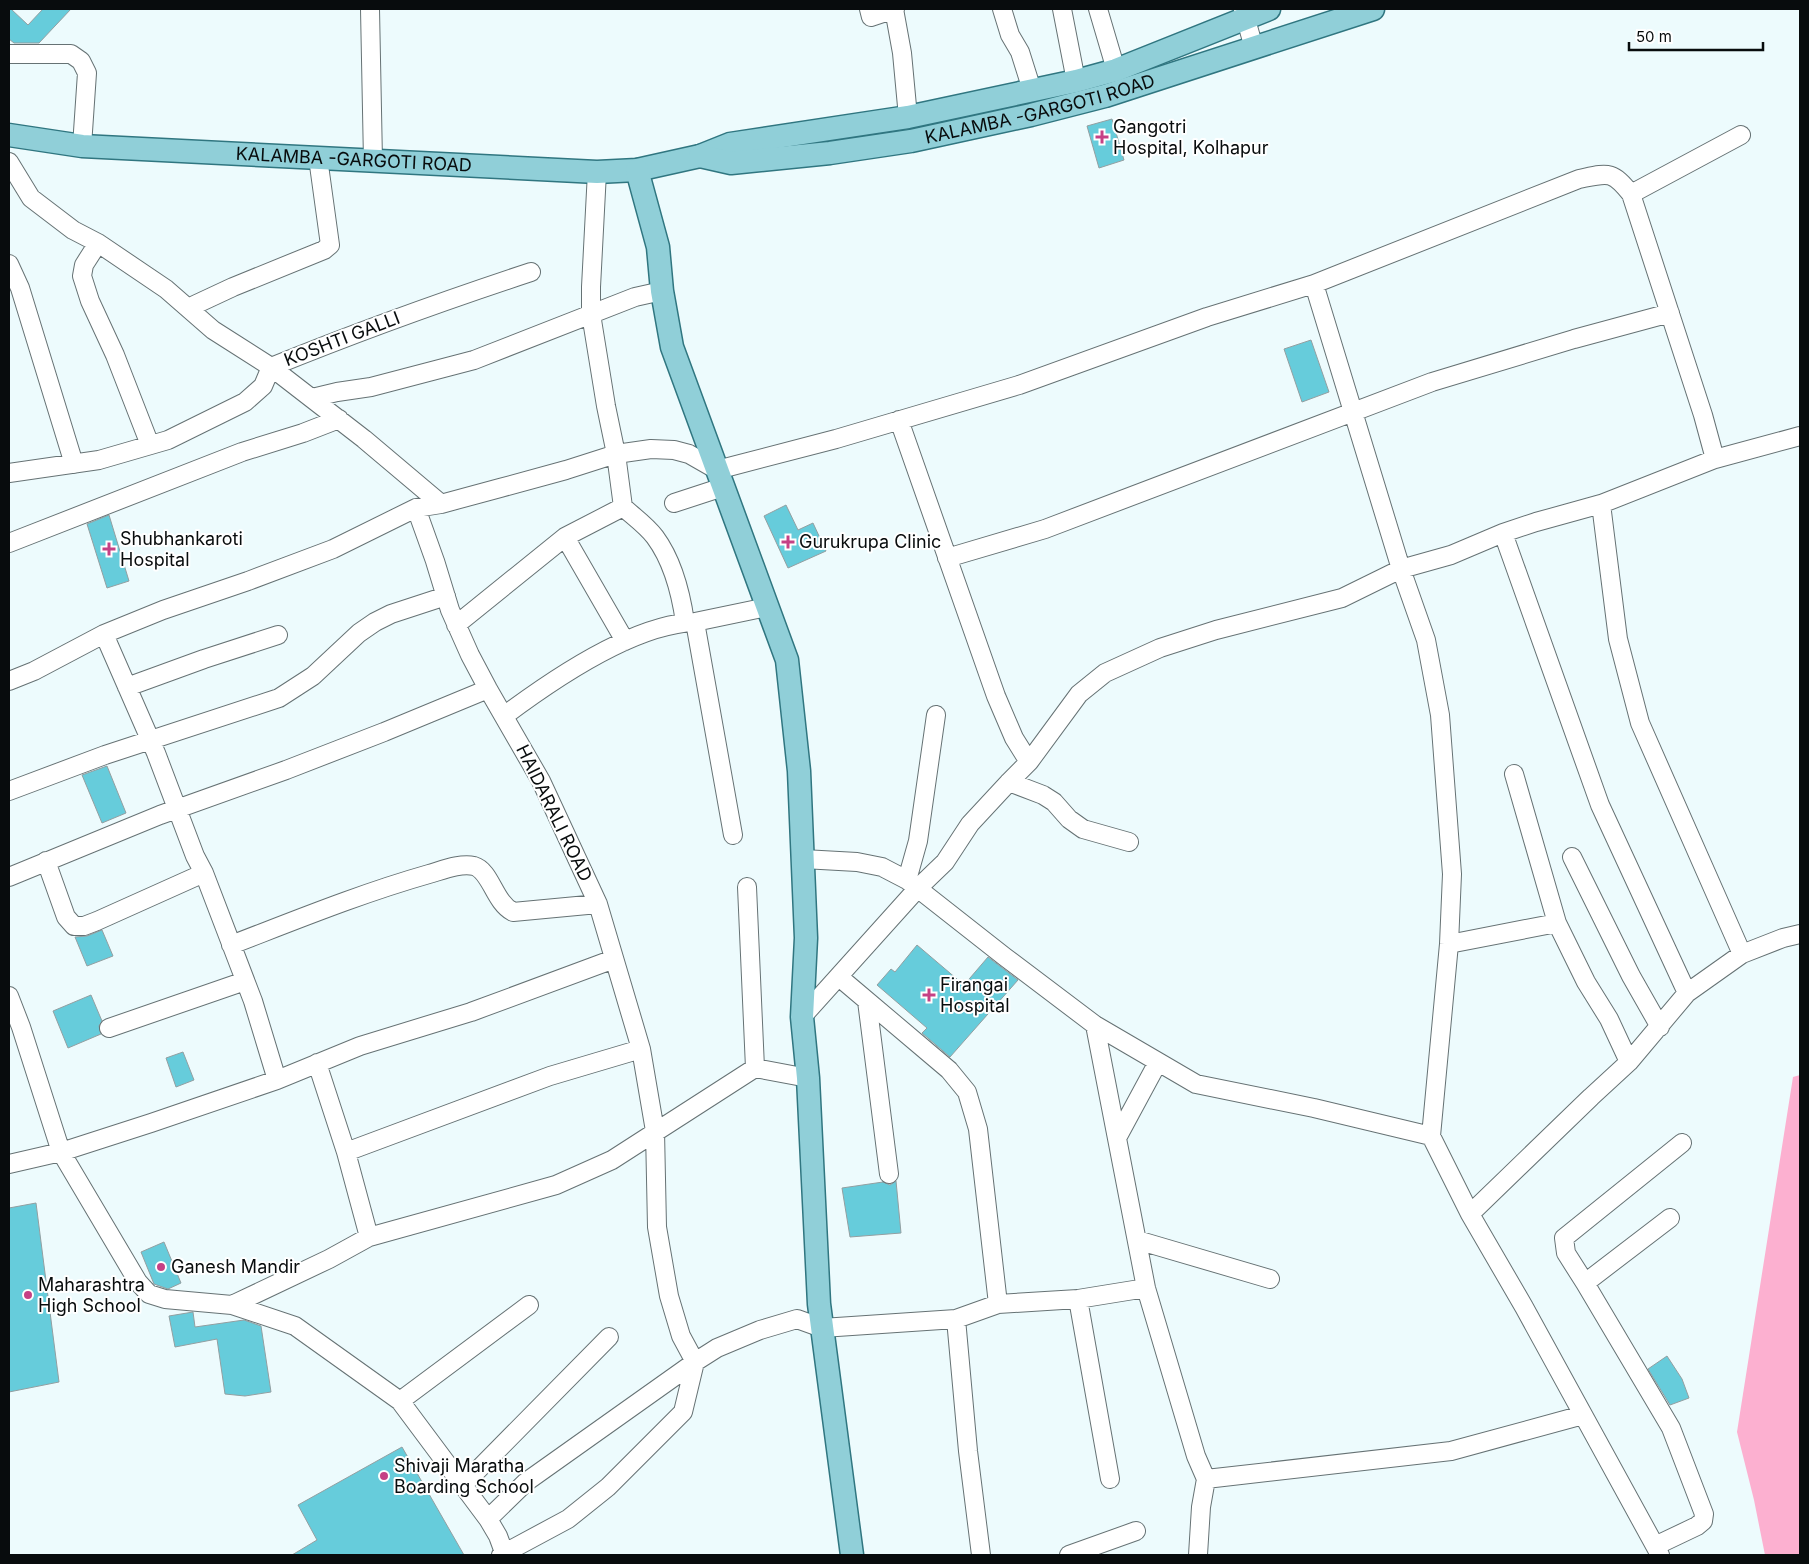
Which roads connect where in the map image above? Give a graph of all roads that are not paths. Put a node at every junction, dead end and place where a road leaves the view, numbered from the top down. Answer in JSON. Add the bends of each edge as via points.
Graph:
{"nodes":[{"id":1,"x":370,"y":9,"type":"edge"},
{"id":2,"x":868,"y":9,"type":"edge"},
{"id":3,"x":894,"y":9,"type":"edge"},
{"id":4,"x":1002,"y":9,"type":"edge"},
{"id":5,"x":1062,"y":9,"type":"edge"},
{"id":6,"x":1098,"y":9,"type":"edge"},
{"id":7,"x":1269,"y":9,"type":"edge"},
{"id":8,"x":1373,"y":9,"type":"edge"},
{"id":9,"x":1244,"y":13,"type":"edge"},
{"id":10,"x":1254,"y":48,"type":"junction"},
{"id":11,"x":9,"y":54,"type":"edge"},
{"id":12,"x":1116,"y":70,"type":"junction"},
{"id":13,"x":1076,"y":80,"type":"junction"},
{"id":14,"x":1032,"y":90,"type":"junction"},
{"id":15,"x":908,"y":117,"type":"junction"},
{"id":16,"x":9,"y":135,"type":"edge"},
{"id":17,"x":1741,"y":135,"type":"dead end"},
{"id":18,"x":82,"y":146,"type":"junction"},
{"id":19,"x":700,"y":156,"type":"junction"},
{"id":20,"x":318,"y":158,"type":"junction"},
{"id":21,"x":373,"y":161,"type":"junction"},
{"id":22,"x":9,"y":162,"type":"edge"},
{"id":23,"x":638,"y":170,"type":"junction"},
{"id":24,"x":597,"y":172,"type":"junction"},
{"id":25,"x":1631,"y":194,"type":"junction"},
{"id":26,"x":98,"y":243,"type":"junction"},
{"id":27,"x":9,"y":264,"type":"edge"},
{"id":28,"x":531,"y":272,"type":"dead end"},
{"id":29,"x":1314,"y":284,"type":"junction"},
{"id":30,"x":662,"y":291,"type":"junction"},
{"id":31,"x":188,"y":308,"type":"junction"},
{"id":32,"x":1670,"y":313,"type":"junction"},
{"id":33,"x":591,"y":314,"type":"junction"},
{"id":34,"x":271,"y":367,"type":"junction"},
{"id":35,"x":312,"y":398,"type":"junction"},
{"id":36,"x":1353,"y":411,"type":"junction"},
{"id":37,"x":339,"y":419,"type":"junction"},
{"id":38,"x":899,"y":420,"type":"junction"},
{"id":39,"x":1800,"y":436,"type":"edge"},
{"id":40,"x":150,"y":445,"type":"junction"},
{"id":41,"x":616,"y":454,"type":"junction"},
{"id":42,"x":1715,"y":459,"type":"junction"},
{"id":43,"x":74,"y":464,"type":"junction"},
{"id":44,"x":9,"y":473,"type":"edge"},
{"id":45,"x":720,"y":479,"type":"junction"},
{"id":46,"x":674,"y":503,"type":"dead end"},
{"id":47,"x":441,"y":504,"type":"junction"},
{"id":48,"x":1601,"y":504,"type":"junction"},
{"id":49,"x":623,"y":507,"type":"junction"},
{"id":50,"x":416,"y":508,"type":"junction"},
{"id":51,"x":1503,"y":533,"type":"junction"},
{"id":52,"x":565,"y":537,"type":"junction"},
{"id":53,"x":9,"y":543,"type":"edge"},
{"id":54,"x":947,"y":558,"type":"junction"},
{"id":55,"x":1401,"y":569,"type":"junction"},
{"id":56,"x":446,"y":596,"type":"junction"},
{"id":57,"x":768,"y":607,"type":"junction"},
{"id":58,"x":690,"y":622,"type":"junction"},
{"id":59,"x":456,"y":625,"type":"junction"},
{"id":60,"x":104,"y":634,"type":"junction"},
{"id":61,"x":278,"y":635,"type":"dead end"},
{"id":62,"x":625,"y":641,"type":"junction"},
{"id":63,"x":9,"y":681,"type":"edge"},
{"id":64,"x":127,"y":687,"type":"junction"},
{"id":65,"x":488,"y":689,"type":"junction"},
{"id":66,"x":936,"y":715,"type":"dead end"},
{"id":67,"x":504,"y":716,"type":"junction"},
{"id":68,"x":150,"y":740,"type":"junction"},
{"id":69,"x":1029,"y":762,"type":"junction"},
{"id":70,"x":1514,"y":774,"type":"dead end"},
{"id":71,"x":1008,"y":782,"type":"junction"},
{"id":72,"x":9,"y":791,"type":"edge"},
{"id":73,"x":178,"y":809,"type":"junction"},
{"id":74,"x":732,"y":835,"type":"dead end"},
{"id":75,"x":1129,"y":842,"type":"dead end"},
{"id":76,"x":1572,"y":857,"type":"dead end"},
{"id":77,"x":802,"y":859,"type":"junction"},
{"id":78,"x":46,"y":861,"type":"junction"},
{"id":79,"x":204,"y":873,"type":"junction"},
{"id":80,"x":9,"y":877,"type":"edge"},
{"id":81,"x":913,"y":884,"type":"junction"},
{"id":82,"x":747,"y":887,"type":"dead end"},
{"id":83,"x":598,"y":904,"type":"junction"},
{"id":84,"x":1557,"y":923,"type":"junction"},
{"id":85,"x":1800,"y":934,"type":"edge"},
{"id":86,"x":1449,"y":944,"type":"junction"},
{"id":87,"x":231,"y":945,"type":"junction"},
{"id":88,"x":1742,"y":954,"type":"junction"},
{"id":89,"x":614,"y":959,"type":"junction"},
{"id":90,"x":839,"y":977,"type":"junction"},
{"id":91,"x":245,"y":981,"type":"junction"},
{"id":92,"x":1687,"y":993,"type":"junction"},
{"id":93,"x":9,"y":996,"type":"edge"},
{"id":94,"x":867,"y":1001,"type":"junction"},
{"id":95,"x":802,"y":1017,"type":"junction"},
{"id":96,"x":1095,"y":1025,"type":"junction"},
{"id":97,"x":1660,"y":1027,"type":"junction"},
{"id":98,"x":109,"y":1028,"type":"dead end"},
{"id":99,"x":641,"y":1049,"type":"junction"},
{"id":100,"x":1158,"y":1062,"type":"junction"},
{"id":101,"x":1630,"y":1062,"type":"junction"},
{"id":102,"x":317,"y":1063,"type":"junction"},
{"id":103,"x":754,"y":1068,"type":"junction"},
{"id":104,"x":808,"y":1078,"type":"junction"},
{"id":105,"x":277,"y":1080,"type":"junction"},
{"id":106,"x":655,"y":1131,"type":"junction"},
{"id":107,"x":1431,"y":1136,"type":"junction"},
{"id":108,"x":1117,"y":1138,"type":"junction"},
{"id":109,"x":1682,"y":1143,"type":"dead end"},
{"id":110,"x":61,"y":1152,"type":"junction"},
{"id":111,"x":346,"y":1152,"type":"junction"},
{"id":112,"x":9,"y":1164,"type":"edge"},
{"id":113,"x":890,"y":1174,"type":"dead end"},
{"id":114,"x":1470,"y":1214,"type":"junction"},
{"id":115,"x":1670,"y":1218,"type":"dead end"},
{"id":116,"x":370,"y":1237,"type":"junction"},
{"id":117,"x":1137,"y":1240,"type":"junction"},
{"id":118,"x":1270,"y":1279,"type":"dead end"},
{"id":119,"x":1585,"y":1283,"type":"junction"},
{"id":120,"x":1146,"y":1288,"type":"junction"},
{"id":121,"x":1078,"y":1299,"type":"junction"},
{"id":122,"x":998,"y":1304,"type":"junction"},
{"id":123,"x":232,"y":1305,"type":"junction"},
{"id":124,"x":528,"y":1305,"type":"dead end"},
{"id":125,"x":956,"y":1320,"type":"junction"},
{"id":126,"x":822,"y":1328,"type":"junction"},
{"id":127,"x":609,"y":1338,"type":"dead end"},
{"id":128,"x":695,"y":1362,"type":"junction"},
{"id":129,"x":400,"y":1401,"type":"junction"},
{"id":130,"x":1583,"y":1416,"type":"junction"},
{"id":131,"x":1206,"y":1479,"type":"junction"},
{"id":132,"x":1110,"y":1480,"type":"dead end"},
{"id":133,"x":463,"y":1486,"type":"junction"},
{"id":134,"x":488,"y":1519,"type":"junction"},
{"id":135,"x":1136,"y":1531,"type":"dead end"},
{"id":136,"x":1657,"y":1550,"type":"edge"},
{"id":137,"x":503,"y":1555,"type":"edge"},
{"id":138,"x":852,"y":1555,"type":"edge"},
{"id":139,"x":981,"y":1555,"type":"edge"},
{"id":140,"x":1069,"y":1555,"type":"edge"},
{"id":141,"x":1198,"y":1555,"type":"edge"}],
"edges":[{"from":1,"to":21,"type":"street"},
{"from":2,"to":3,"type":"street","via":[[870,16]]},
{"from":3,"to":15,"type":"street"},
{"from":4,"to":14,"type":"street"},
{"from":5,"to":13,"type":"street"},
{"from":6,"to":12,"type":"street"},
{"from":7,"to":9,"type":"main road","name":"KALAMBA -GARGOTI ROAD"},
{"from":8,"to":10,"type":"main road","name":"KALAMBA -GARGOTI ROAD"},
{"from":9,"to":10,"type":"street"},
{"from":9,"to":12,"type":"main road","name":"KALAMBA -GARGOTI ROAD"},
{"from":10,"to":19,"type":"main road","name":"KALAMBA -GARGOTI ROAD","via":[[1105,96],[911,141],[731,164]]},
{"from":11,"to":18,"type":"street","via":[[71,54],[82,62],[87,73]]},
{"from":12,"to":13,"type":"main road","name":"KALAMBA -GARGOTI ROAD"},
{"from":13,"to":14,"type":"main road","name":"KALAMBA -GARGOTI ROAD"},
{"from":14,"to":15,"type":"main road","name":"KALAMBA -GARGOTI ROAD"},
{"from":15,"to":19,"type":"main road","name":"KALAMBA -GARGOTI ROAD","via":[[730,144]]},
{"from":16,"to":18,"type":"main road","name":"KALAMBA -GARGOTI ROAD"},
{"from":17,"to":25,"type":"street"},
{"from":18,"to":20,"type":"main road","name":"KALAMBA -GARGOTI ROAD"},
{"from":19,"to":23,"type":"main road","name":"KALAMBA -GARGOTI ROAD"},
{"from":20,"to":21,"type":"main road","name":"KALAMBA -GARGOTI ROAD"},
{"from":20,"to":31,"type":"street","via":[[330,245]]},
{"from":21,"to":24,"type":"main road","name":"KALAMBA -GARGOTI ROAD"},
{"from":22,"to":26,"type":"street","via":[[31,198],[73,230]]},
{"from":23,"to":24,"type":"main road","name":"KALAMBA -GARGOTI ROAD"},
{"from":23,"to":30,"type":"main road","via":[[658,246]]},
{"from":24,"to":33,"type":"street"},
{"from":25,"to":29,"type":"street","via":[[1620,179],[1606,174],[1579,179]]},
{"from":25,"to":32,"type":"street"},
{"from":26,"to":31,"type":"street","via":[[166,289]]},
{"from":26,"to":40,"type":"street","via":[[84,265],[82,276]]},
{"from":27,"to":43,"type":"street","via":[[20,288]]},
{"from":28,"to":34,"type":"street","name":"KOSHTI GALLI"},
{"from":29,"to":36,"type":"street"},
{"from":29,"to":38,"type":"street","via":[[1207,317],[1019,385]]},
{"from":30,"to":33,"type":"street","via":[[635,297]]},
{"from":30,"to":45,"type":"main road","via":[[672,347]]},
{"from":31,"to":34,"type":"street","via":[[213,330]]},
{"from":32,"to":36,"type":"street","via":[[1432,382]]},
{"from":32,"to":42,"type":"street"},
{"from":33,"to":35,"type":"street","via":[[474,360],[371,387]]},
{"from":33,"to":41,"type":"street"},
{"from":34,"to":35,"type":"street"},
{"from":34,"to":40,"type":"street","name":"KOSHTI GALLI","via":[[263,386],[245,402],[168,440]]},
{"from":35,"to":37,"type":"street"},
{"from":36,"to":54,"type":"street","via":[[1045,529]]},
{"from":36,"to":55,"type":"street"},
{"from":37,"to":47,"type":"street"},
{"from":37,"to":53,"type":"street","via":[[242,452]]},
{"from":38,"to":45,"type":"street"},
{"from":38,"to":54,"type":"street"},
{"from":39,"to":42,"type":"street"},
{"from":40,"to":43,"type":"street","name":"KOSHTI GALLI"},
{"from":41,"to":45,"type":"street","via":[[651,449],[674,450],[689,454]]},
{"from":41,"to":47,"type":"street"},
{"from":41,"to":49,"type":"street"},
{"from":42,"to":48,"type":"street"},
{"from":43,"to":44,"type":"street","name":"KOSHTI GALLI"},
{"from":45,"to":46,"type":"street"},
{"from":45,"to":57,"type":"main road"},
{"from":47,"to":50,"type":"street"},
{"from":48,"to":51,"type":"street"},
{"from":48,"to":88,"type":"street","via":[[1618,639],[1640,723]]},
{"from":49,"to":52,"type":"street"},
{"from":49,"to":58,"type":"street","via":[[655,536],[668,561]]},
{"from":50,"to":56,"type":"street","name":"HAIDARALI ROAD"},
{"from":50,"to":60,"type":"street","via":[[334,549]]},
{"from":51,"to":55,"type":"street","via":[[1451,555]]},
{"from":51,"to":92,"type":"street","via":[[1600,805]]},
{"from":52,"to":59,"type":"street"},
{"from":52,"to":62,"type":"street"},
{"from":54,"to":69,"type":"street","via":[[996,696],[1014,738]]},
{"from":55,"to":69,"type":"street","via":[[1342,598],[1216,630],[1160,648],[1105,672],[1078,694]]},
{"from":55,"to":86,"type":"street","via":[[1426,640],[1440,714],[1452,874]]},
{"from":56,"to":59,"type":"street","name":"HAIDARALI ROAD"},
{"from":56,"to":68,"type":"street","via":[[375,622],[313,676],[279,698]]},
{"from":57,"to":58,"type":"street"},
{"from":57,"to":77,"type":"main road","via":[[787,660],[799,771]]},
{"from":58,"to":62,"type":"street"},
{"from":58,"to":74,"type":"street"},
{"from":59,"to":65,"type":"street","name":"HAIDARALI ROAD"},
{"from":60,"to":63,"type":"street"},
{"from":60,"to":64,"type":"street"},
{"from":61,"to":64,"type":"street"},
{"from":62,"to":67,"type":"street","via":[[546,685]]},
{"from":64,"to":68,"type":"street"},
{"from":65,"to":67,"type":"street","name":"HAIDARALI ROAD"},
{"from":65,"to":73,"type":"street","via":[[286,770]]},
{"from":66,"to":81,"type":"street"},
{"from":67,"to":83,"type":"street","name":"HAIDARALI ROAD","via":[[541,781]]},
{"from":68,"to":72,"type":"street"},
{"from":68,"to":73,"type":"street"},
{"from":69,"to":71,"type":"street"},
{"from":70,"to":84,"type":"street"},
{"from":71,"to":75,"type":"street","via":[[1043,795],[1083,829]]},
{"from":71,"to":81,"type":"street","via":[[970,824],[946,862]]},
{"from":73,"to":78,"type":"street"},
{"from":73,"to":79,"type":"street"},
{"from":76,"to":97,"type":"street"},
{"from":77,"to":81,"type":"street","via":[[882,867]]},
{"from":77,"to":95,"type":"main road","via":[[806,938]]},
{"from":78,"to":79,"type":"street","via":[[66,917],[74,926],[97,921]]},
{"from":78,"to":80,"type":"street"},
{"from":79,"to":87,"type":"street"},
{"from":81,"to":90,"type":"street"},
{"from":81,"to":96,"type":"street"},
{"from":82,"to":103,"type":"street"},
{"from":83,"to":87,"type":"street","via":[[513,912],[502,904],[479,868],[455,867],[340,903]]},
{"from":83,"to":89,"type":"street","name":"HAIDARALI ROAD"},
{"from":84,"to":86,"type":"street"},
{"from":84,"to":101,"type":"street"},
{"from":85,"to":88,"type":"street"},
{"from":86,"to":107,"type":"street"},
{"from":87,"to":91,"type":"street"},
{"from":88,"to":92,"type":"street"},
{"from":89,"to":99,"type":"street","name":"HAIDARALI ROAD"},
{"from":89,"to":102,"type":"street"},
{"from":90,"to":94,"type":"street"},
{"from":90,"to":95,"type":"street"},
{"from":91,"to":98,"type":"street"},
{"from":91,"to":105,"type":"street"},
{"from":92,"to":97,"type":"street"},
{"from":93,"to":110,"type":"street"},
{"from":94,"to":113,"type":"street"},
{"from":94,"to":122,"type":"street","via":[[948,1070],[967,1092],[978,1129]]},
{"from":95,"to":104,"type":"main road"},
{"from":96,"to":100,"type":"street"},
{"from":96,"to":108,"type":"street"},
{"from":97,"to":101,"type":"street"},
{"from":99,"to":106,"type":"street","name":"HAIDARALI ROAD"},
{"from":99,"to":111,"type":"street","via":[[550,1076]]},
{"from":100,"to":107,"type":"street","via":[[1196,1084]]},
{"from":100,"to":108,"type":"street"},
{"from":101,"to":114,"type":"street"},
{"from":102,"to":105,"type":"street"},
{"from":102,"to":111,"type":"street"},
{"from":103,"to":104,"type":"street"},
{"from":103,"to":106,"type":"street"},
{"from":104,"to":126,"type":"main road"},
{"from":105,"to":110,"type":"street"},
{"from":106,"to":116,"type":"street","via":[[612,1160],[556,1185]]},
{"from":106,"to":128,"type":"street","name":"HAIDARALI ROAD","via":[[658,1227],[666,1279],[681,1336]]},
{"from":107,"to":114,"type":"street"},
{"from":108,"to":117,"type":"street"},
{"from":109,"to":119,"type":"street","via":[[1564,1238],[1566,1253]]},
{"from":110,"to":112,"type":"street"},
{"from":110,"to":123,"type":"street","via":[[138,1282],[149,1294]]},
{"from":111,"to":116,"type":"street"},
{"from":114,"to":130,"type":"street"},
{"from":115,"to":119,"type":"street"},
{"from":116,"to":123,"type":"street"},
{"from":117,"to":118,"type":"street"},
{"from":117,"to":120,"type":"street"},
{"from":119,"to":136,"type":"street","via":[[1671,1428],[1704,1514],[1703,1521],[1697,1526]]},
{"from":120,"to":121,"type":"street"},
{"from":120,"to":131,"type":"street","via":[[1196,1456]]},
{"from":121,"to":122,"type":"street"},
{"from":121,"to":132,"type":"street"},
{"from":122,"to":125,"type":"street"},
{"from":123,"to":129,"type":"street","via":[[295,1326]]},
{"from":124,"to":129,"type":"street"},
{"from":125,"to":126,"type":"street"},
{"from":125,"to":139,"type":"street"},
{"from":126,"to":128,"type":"street","via":[[797,1319],[717,1348]]},
{"from":126,"to":138,"type":"main road"},
{"from":127,"to":133,"type":"street"},
{"from":128,"to":134,"type":"street","via":[[526,1482]]},
{"from":128,"to":137,"type":"street","via":[[683,1412],[608,1487],[568,1519]]},
{"from":129,"to":133,"type":"street"},
{"from":130,"to":131,"type":"street","via":[[1451,1451]]},
{"from":130,"to":136,"type":"street"},
{"from":131,"to":141,"type":"street"},
{"from":133,"to":134,"type":"street"},
{"from":134,"to":137,"type":"street","via":[[498,1536]]},
{"from":135,"to":140,"type":"street"}]}
